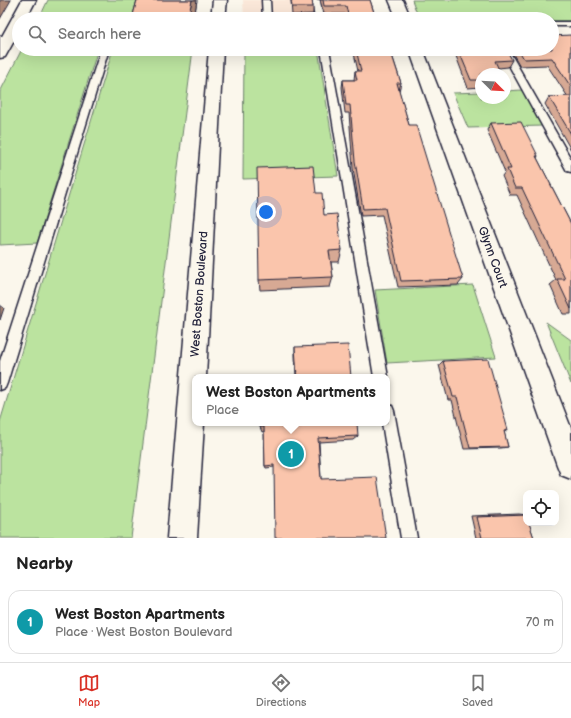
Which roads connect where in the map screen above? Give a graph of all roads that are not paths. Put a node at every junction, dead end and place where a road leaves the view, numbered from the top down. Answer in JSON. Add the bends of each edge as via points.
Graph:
{"nodes":[{"id":1,"x":29,"y":0,"type":"edge"},
{"id":2,"x":220,"y":0,"type":"edge"},
{"id":3,"x":266,"y":0,"type":"edge"},
{"id":4,"x":316,"y":0,"type":"edge"},
{"id":5,"x":396,"y":0,"type":"edge"},
{"id":6,"x":23,"y":12,"type":"edge"},
{"id":7,"x":219,"y":12,"type":"edge"},
{"id":8,"x":267,"y":12,"type":"edge"},
{"id":9,"x":318,"y":12,"type":"edge"},
{"id":10,"x":401,"y":12,"type":"edge"},
{"id":11,"x":559,"y":24,"type":"edge"},
{"id":12,"x":571,"y":24,"type":"edge"},
{"id":13,"x":9,"y":38,"type":"edge"},
{"id":14,"x":0,"y":54,"type":"edge"},
{"id":15,"x":104,"y":56,"type":"edge"},
{"id":16,"x":216,"y":56,"type":"edge"},
{"id":17,"x":326,"y":56,"type":"edge"},
{"id":18,"x":419,"y":56,"type":"edge"},
{"id":19,"x":508,"y":56,"type":"edge"},
{"id":20,"x":571,"y":168,"type":"edge"},
{"id":21,"x":193,"y":374,"type":"edge"},
{"id":22,"x":380,"y":374,"type":"edge"},
{"id":23,"x":0,"y":383,"type":"edge"},
{"id":24,"x":192,"y":394,"type":"edge"},
{"id":25,"x":390,"y":426,"type":"edge"},
{"id":26,"x":571,"y":465,"type":"edge"},
{"id":27,"x":182,"y":538,"type":"edge"},
{"id":28,"x":409,"y":538,"type":"edge"}],
"edges":[{"from":1,"to":6,"type":"street"},
{"from":2,"to":7,"type":"street"},
{"from":3,"to":8,"type":"lane"},
{"from":4,"to":9,"type":"lane"},
{"from":5,"to":10,"type":"street"},
{"from":11,"to":12,"type":"lane"},
{"from":13,"to":14,"type":"street"},
{"from":15,"to":23,"type":"lane"},
{"from":16,"to":21,"type":"street","name":"West Boston Boulevard"},
{"from":17,"to":22,"type":"lane"},
{"from":18,"to":26,"type":"street","name":"Glynn Court"},
{"from":19,"to":20,"type":"lane"},
{"from":24,"to":27,"type":"street","name":"West Boston Boulevard"},
{"from":25,"to":28,"type":"lane"}]}
